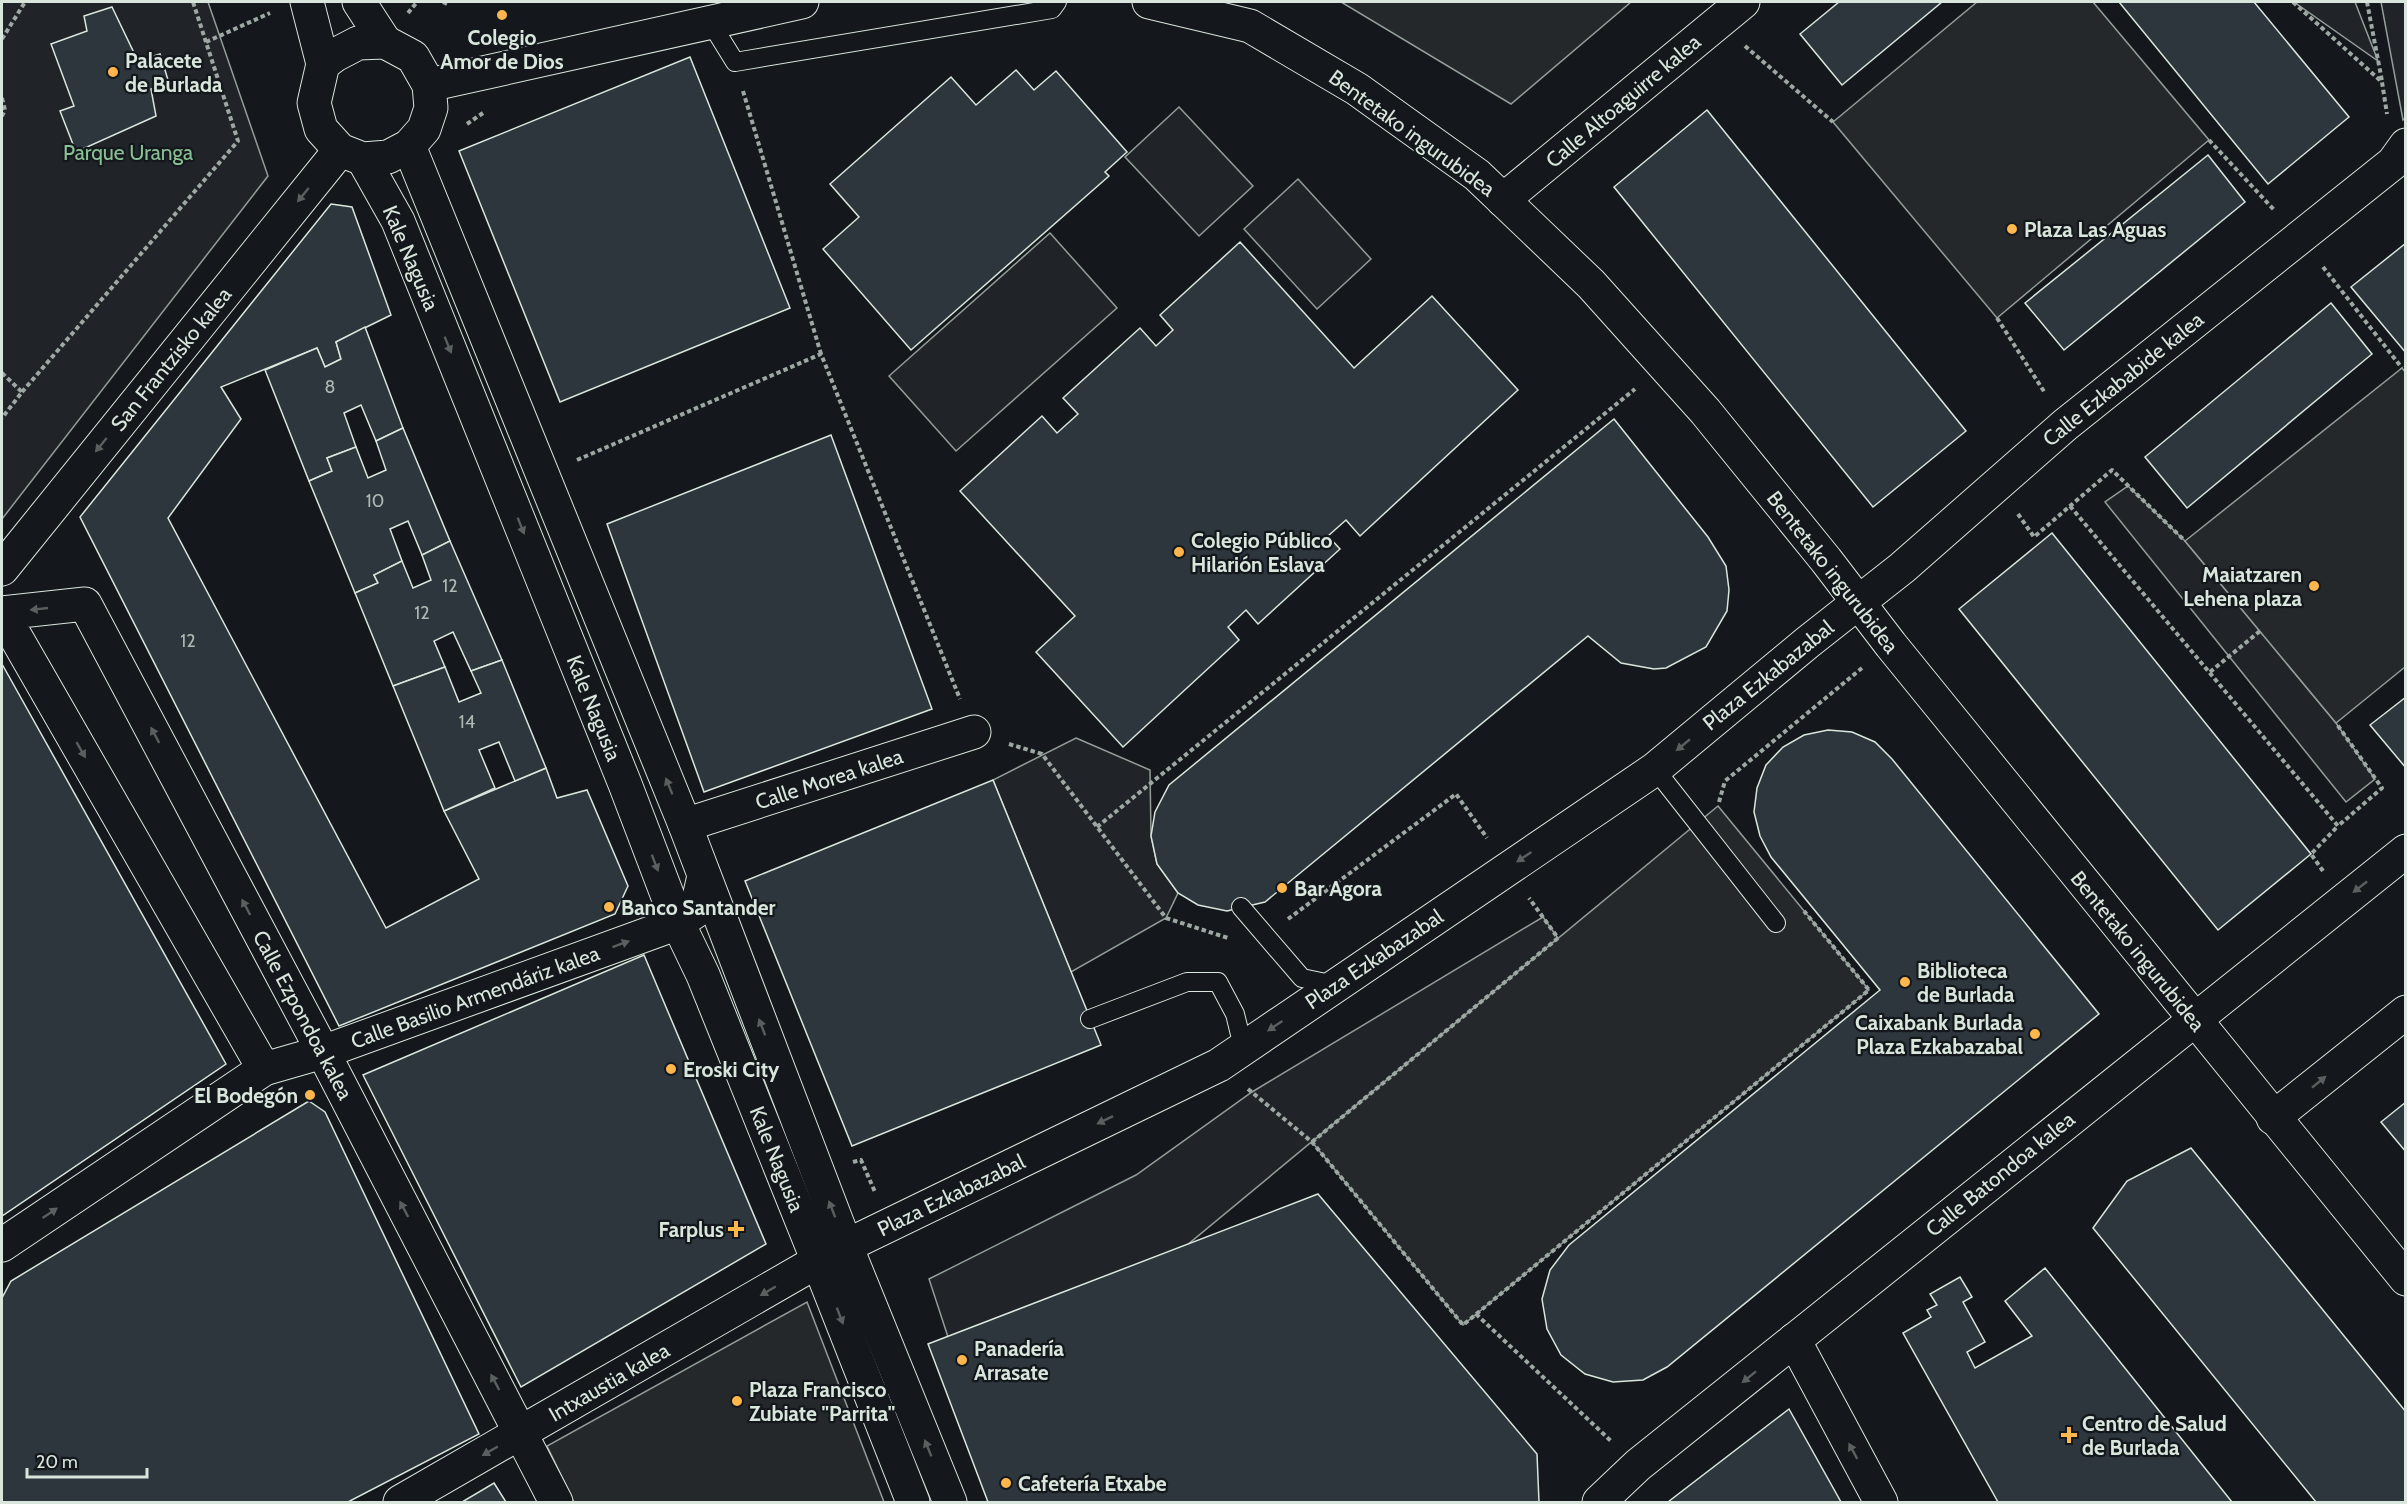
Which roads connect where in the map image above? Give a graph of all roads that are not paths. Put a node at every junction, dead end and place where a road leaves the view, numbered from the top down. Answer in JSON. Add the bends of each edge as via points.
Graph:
{"nodes":[{"id":1,"x":308,"y":2,"type":"edge"},
{"id":2,"x":359,"y":2,"type":"edge"},
{"id":3,"x":801,"y":2,"type":"edge"},
{"id":4,"x":1057,"y":2,"type":"edge"},
{"id":5,"x":1149,"y":2,"type":"edge"},
{"id":6,"x":1743,"y":2,"type":"edge"},
{"id":7,"x":709,"y":20,"type":"junction"},
{"id":8,"x":385,"y":42,"type":"junction"},
{"id":9,"x":323,"y":64,"type":"junction"},
{"id":10,"x":429,"y":85,"type":"junction"},
{"id":11,"x":409,"y":146,"type":"junction"},
{"id":12,"x":351,"y":154,"type":"junction"},
{"id":13,"x":2402,"y":155,"type":"edge"},
{"id":14,"x":1503,"y":200,"type":"junction"},
{"id":15,"x":2,"y":569,"type":"edge"},
{"id":16,"x":1859,"y":602,"type":"junction"},
{"id":17,"x":2,"y":612,"type":"edge"},
{"id":18,"x":974,"y":732,"type":"road end"},
{"id":19,"x":1655,"y":769,"type":"junction"},
{"id":20,"x":685,"y":825,"type":"junction"},
{"id":21,"x":2406,"y":851,"type":"edge"},
{"id":22,"x":704,"y":876,"type":"junction"},
{"id":23,"x":1241,"y":907,"type":"dead end"},
{"id":24,"x":678,"y":923,"type":"junction"},
{"id":25,"x":1776,"y":923,"type":"dead end"},
{"id":26,"x":1335,"y":985,"type":"junction"},
{"id":27,"x":2406,"y":1012,"type":"edge"},
{"id":28,"x":1090,"y":1019,"type":"dead end"},
{"id":29,"x":2193,"y":1020,"type":"junction"},
{"id":30,"x":322,"y":1052,"type":"junction"},
{"id":31,"x":1231,"y":1056,"type":"junction"},
{"id":32,"x":264,"y":1069,"type":"junction"},
{"id":33,"x":2273,"y":1118,"type":"junction"},
{"id":34,"x":2,"y":1245,"type":"edge"},
{"id":35,"x":832,"y":1254,"type":"junction"},
{"id":36,"x":2406,"y":1280,"type":"edge"},
{"id":37,"x":1794,"y":1340,"type":"junction"},
{"id":38,"x":522,"y":1433,"type":"junction"},
{"id":39,"x":400,"y":1503,"type":"edge"},
{"id":40,"x":556,"y":1503,"type":"edge"},
{"id":41,"x":913,"y":1503,"type":"edge"},
{"id":42,"x":950,"y":1503,"type":"edge"},
{"id":43,"x":1599,"y":1503,"type":"edge"},
{"id":44,"x":1881,"y":1503,"type":"edge"}],
"edges":[{"from":1,"to":9,"type":"street"},
{"from":2,"to":8,"type":"street"},
{"from":3,"to":7,"type":"street"},
{"from":4,"to":7,"type":"lane","via":[[1052,9],[735,62]]},
{"from":5,"to":14,"type":"street","name":"Bentetako ingurubidea","via":[[1250,26],[1357,89],[1477,175]]},
{"from":6,"to":14,"type":"street","name":"Calle Altoaguirre kalea"},
{"from":7,"to":10,"type":"street"},
{"from":8,"to":9,"type":"street","via":[[358,43]]},
{"from":8,"to":10,"type":"street","via":[[413,57]]},
{"from":9,"to":12,"type":"street","via":[[314,103],[321,129]]},
{"from":10,"to":11,"type":"street","via":[[431,108],[424,129]]},
{"from":11,"to":12,"type":"street","via":[[388,158]]},
{"from":20,"to":11,"type":"street","name":"Kale Nagusia","one_way":true},
{"from":12,"to":15,"type":"street","name":"San Frantzisko kalea","one_way":true},
{"from":12,"to":24,"type":"street","name":"Kale Nagusia","one_way":true,"via":[[398,221]]},
{"from":13,"to":16,"type":"street","name":"Calle Ezkababide kalea","via":[[2065,424]]},
{"from":14,"to":16,"type":"street","name":"Bentetako ingurubidea","via":[[1591,284],[1705,411]]},
{"from":16,"to":19,"type":"street","name":"Plaza Ezkabazabal","one_way":true},
{"from":16,"to":29,"type":"street","name":"Bentetako ingurubidea"},
{"from":30,"to":17,"type":"street","name":"Calle Ezpondoa kalea","one_way":true,"via":[[86,604]]},
{"from":17,"to":32,"type":"street","name":"Calle Ezpondoa kalea","one_way":true},
{"from":18,"to":20,"type":"street","name":"Calle Morea kalea"},
{"from":19,"to":25,"type":"lane"},
{"from":19,"to":26,"type":"street","name":"Plaza Ezkabazabal","one_way":true},
{"from":20,"to":22,"type":"street","name":"Kale Nagusia"},
{"from":21,"to":29,"type":"street","name":"Calle Batondoa kalea","one_way":true},
{"from":22,"to":24,"type":"street","via":[[696,911]]},
{"from":35,"to":22,"type":"street","name":"Kale Nagusia","one_way":true},
{"from":23,"to":26,"type":"lane","via":[[1302,978]]},
{"from":30,"to":24,"type":"street","name":"Calle Basilio Armendáriz kalea","one_way":true},
{"from":24,"to":35,"type":"street","name":"Kale Nagusia"},
{"from":26,"to":31,"type":"street","name":"Plaza Ezkabazabal","one_way":true},
{"from":33,"to":27,"type":"street","one_way":true},
{"from":28,"to":31,"type":"lane","via":[[1187,982],[1218,982],[1235,1014]]},
{"from":29,"to":33,"type":"street","name":"Bentetako ingurubidea"},
{"from":29,"to":37,"type":"street","name":"Calle Batondoa kalea"},
{"from":30,"to":32,"type":"street","name":"Calle Basilio Armendáriz kalea"},
{"from":38,"to":30,"type":"street","name":"Calle Ezpondoa kalea","one_way":true},
{"from":31,"to":35,"type":"street","name":"Plaza Ezkabazabal","one_way":true},
{"from":34,"to":32,"type":"street","name":"Calle Basilio Armendáriz kalea","one_way":true},
{"from":33,"to":36,"type":"street","name":"Bentetako ingurubidea"},
{"from":35,"to":38,"type":"street","name":"Intxaustia kalea","one_way":true},
{"from":35,"to":41,"type":"street","name":"Kale Nagusia","one_way":true},
{"from":42,"to":35,"type":"street","name":"Kale Nagusia","one_way":true},
{"from":37,"to":43,"type":"street","name":"Calle Batondoa kalea","one_way":true,"via":[[1638,1465]]},
{"from":44,"to":37,"type":"street","one_way":true},
{"from":38,"to":39,"type":"street","name":"Intxaustia kalea","one_way":true},
{"from":38,"to":40,"type":"street","name":"Calle Ezpondoa kalea"}]}
